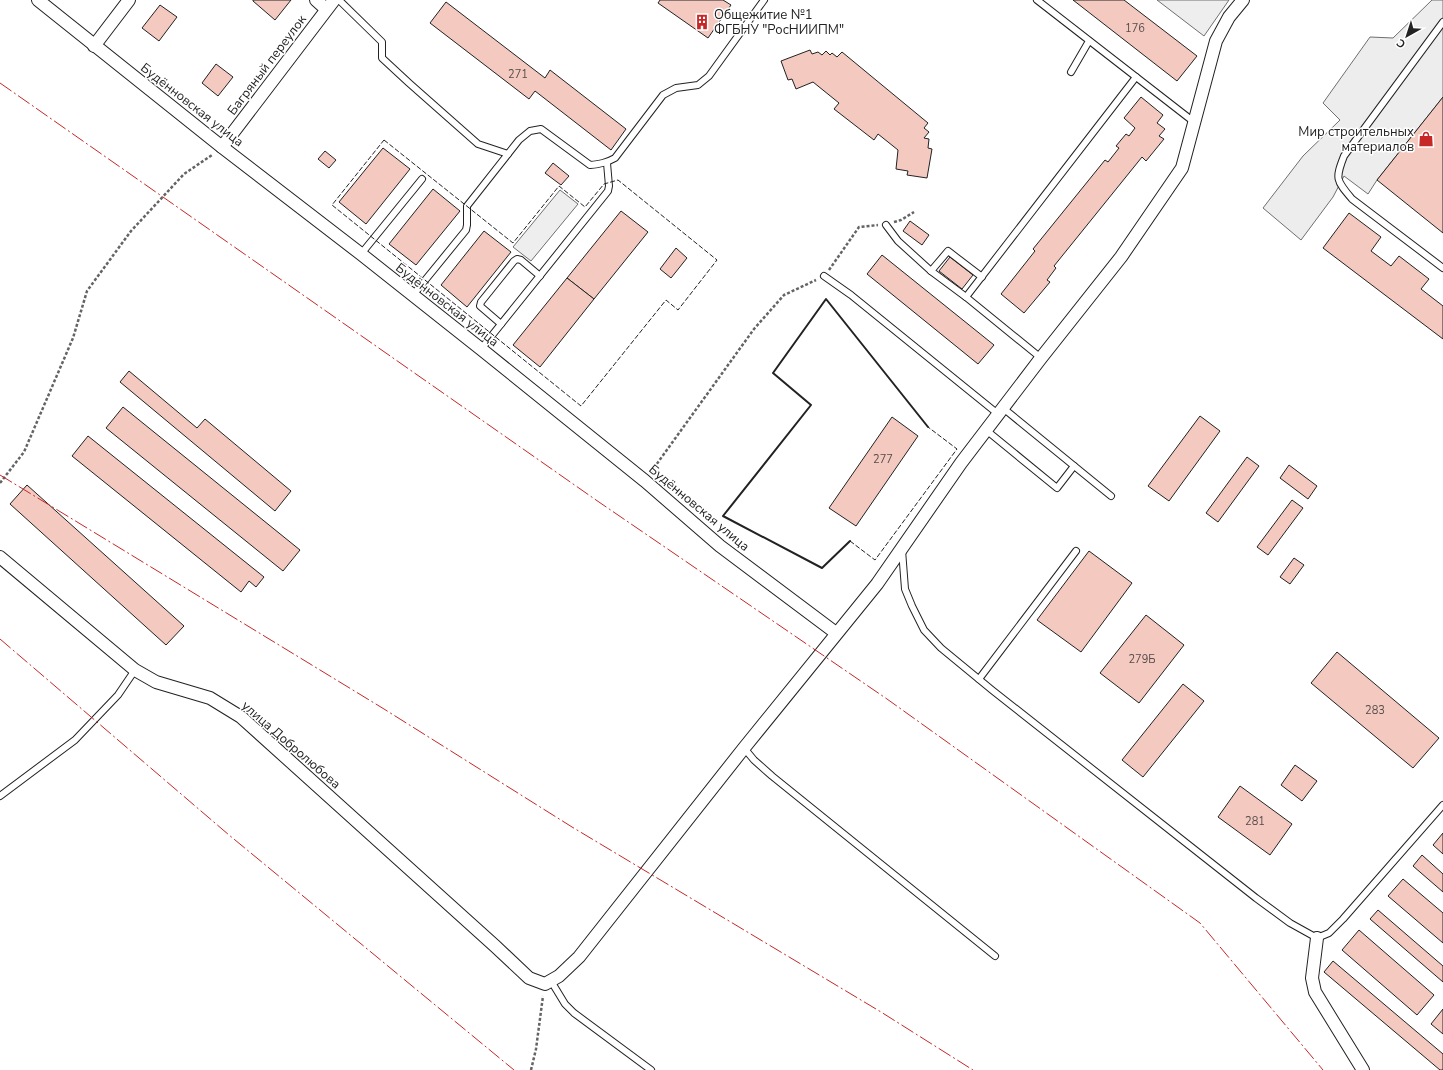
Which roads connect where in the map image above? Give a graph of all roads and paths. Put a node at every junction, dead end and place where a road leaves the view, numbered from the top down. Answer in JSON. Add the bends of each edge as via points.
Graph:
{"nodes":[{"id":1,"x":38,"y":0,"type":"edge"},
{"id":2,"x":129,"y":0,"type":"edge"},
{"id":3,"x":316,"y":0,"type":"edge"},
{"id":4,"x":339,"y":0,"type":"edge"},
{"id":5,"x":764,"y":0,"type":"edge"},
{"id":6,"x":1037,"y":0,"type":"edge"},
{"id":7,"x":1243,"y":0,"type":"edge"},
{"id":8,"x":330,"y":5,"type":"edge"},
{"id":9,"x":1443,"y":22,"type":"edge"},
{"id":10,"x":1089,"y":41,"type":"junction"},
{"id":11,"x":94,"y":46,"type":"junction"},
{"id":12,"x":1071,"y":72,"type":"dead end"},
{"id":13,"x":1136,"y":77,"type":"junction"},
{"id":14,"x":1194,"y":122,"type":"junction"},
{"id":15,"x":222,"y":147,"type":"junction"},
{"id":16,"x":508,"y":154,"type":"junction"},
{"id":17,"x":607,"y":163,"type":"junction"},
{"id":18,"x":422,"y":179,"type":"dead end"},
{"id":19,"x":914,"y":212,"type":"dead end"},
{"id":20,"x":886,"y":225,"type":"junction"},
{"id":21,"x":361,"y":254,"type":"junction"},
{"id":22,"x":1443,"y":268,"type":"edge"},
{"id":23,"x":931,"y":271,"type":"junction"},
{"id":24,"x":540,"y":276,"type":"junction"},
{"id":25,"x":824,"y":276,"type":"junction"},
{"id":26,"x":982,"y":277,"type":"junction"},
{"id":27,"x":413,"y":295,"type":"junction"},
{"id":28,"x":966,"y":297,"type":"junction"},
{"id":29,"x":501,"y":324,"type":"junction"},
{"id":30,"x":481,"y":349,"type":"junction"},
{"id":31,"x":1041,"y":358,"type":"junction"},
{"id":32,"x":1001,"y":411,"type":"junction"},
{"id":33,"x":986,"y":430,"type":"junction"},
{"id":34,"x":1074,"y":466,"type":"junction"},
{"id":35,"x":645,"y":481,"type":"junction"},
{"id":36,"x":0,"y":483,"type":"edge"},
{"id":37,"x":1111,"y":496,"type":"dead end"},
{"id":38,"x":902,"y":546,"type":"junction"},
{"id":39,"x":1076,"y":551,"type":"dead end"},
{"id":40,"x":0,"y":557,"type":"edge"},
{"id":41,"x":836,"y":634,"type":"junction"},
{"id":42,"x":135,"y":670,"type":"junction"},
{"id":43,"x":979,"y":679,"type":"junction"},
{"id":44,"x":744,"y":748,"type":"junction"},
{"id":45,"x":0,"y":796,"type":"edge"},
{"id":46,"x":1443,"y":805,"type":"edge"},
{"id":47,"x":1317,"y":938,"type":"junction"},
{"id":48,"x":995,"y":956,"type":"dead end"},
{"id":49,"x":548,"y":983,"type":"junction"},
{"id":50,"x":530,"y":1070,"type":"edge"},
{"id":51,"x":651,"y":1070,"type":"edge"},
{"id":52,"x":1363,"y":1070,"type":"edge"}],
"edges":[{"from":1,"to":11,"type":"street","name":"Будённовская улица"},
{"from":2,"to":11,"type":"street"},
{"from":3,"to":8,"type":"street"},
{"from":4,"to":16,"type":"lane","via":[[382,42],[382,58],[409,83],[478,144]]},
{"from":5,"to":17,"type":"lane","via":[[709,76],[698,85],[676,88],[663,95],[615,158]]},
{"from":6,"to":10,"type":"lane"},
{"from":7,"to":14,"type":"street","via":[[1229,16],[1216,41]]},
{"from":8,"to":15,"type":"street","name":"Багряный переулок"},
{"from":9,"to":22,"type":"lane","via":[[1344,156],[1338,171],[1340,184],[1352,199]]},
{"from":10,"to":12,"type":"lane"},
{"from":10,"to":13,"type":"lane"},
{"from":11,"to":15,"type":"street","name":"Будённовская улица"},
{"from":13,"to":14,"type":"lane"},
{"from":13,"to":26,"type":"lane"},
{"from":14,"to":31,"type":"street","via":[[1182,168],[1120,257]]},
{"from":15,"to":21,"type":"street","name":"Будённовская улица"},
{"from":15,"to":36,"type":"path","via":[[184,174],[131,231],[87,291],[73,338],[24,452]]},
{"from":16,"to":17,"type":"lane","via":[[530,131],[541,129],[590,165]]},
{"from":16,"to":27,"type":"lane","via":[[466,206],[466,230]]},
{"from":17,"to":24,"type":"lane","via":[[610,186],[608,191]]},
{"from":18,"to":21,"type":"lane"},
{"from":19,"to":20,"type":"path"},
{"from":20,"to":23,"type":"lane","via":[[898,241]]},
{"from":20,"to":25,"type":"path","via":[[859,227]]},
{"from":21,"to":27,"type":"street","name":"Будённовская улица"},
{"from":23,"to":26,"type":"lane","via":[[948,251]]},
{"from":23,"to":28,"type":"lane"},
{"from":24,"to":29,"type":"lane"},
{"from":24,"to":29,"type":"lane","via":[[521,260],[514,261],[480,306]]},
{"from":25,"to":32,"type":"lane"},
{"from":25,"to":35,"type":"path","via":[[784,294],[754,329]]},
{"from":26,"to":28,"type":"lane"},
{"from":27,"to":30,"type":"street","name":"Будённовская улица"},
{"from":28,"to":31,"type":"lane"},
{"from":29,"to":30,"type":"lane"},
{"from":30,"to":35,"type":"street","name":"Будённовская улица"},
{"from":31,"to":32,"type":"street"},
{"from":32,"to":33,"type":"street"},
{"from":32,"to":34,"type":"lane"},
{"from":33,"to":34,"type":"lane","via":[[1057,488]]},
{"from":33,"to":38,"type":"street"},
{"from":34,"to":37,"type":"lane"},
{"from":35,"to":41,"type":"street","name":"Будённовская улица","via":[[720,546]]},
{"from":38,"to":41,"type":"street"},
{"from":38,"to":43,"type":"lane","via":[[905,589],[924,630],[941,648]]},
{"from":39,"to":43,"type":"lane"},
{"from":40,"to":42,"type":"street","name":"улица Добролюбова"},
{"from":41,"to":44,"type":"street"},
{"from":42,"to":45,"type":"lane","via":[[118,695],[75,740]]},
{"from":42,"to":49,"type":"street","name":"улица Добролюбова","via":[[156,682],[210,698],[241,716],[516,967],[529,978]]},
{"from":43,"to":47,"type":"lane","via":[[1256,898],[1290,923]]},
{"from":44,"to":48,"type":"lane","via":[[772,776]]},
{"from":44,"to":49,"type":"street","via":[[579,958]]},
{"from":46,"to":47,"type":"lane","via":[[1329,934]]},
{"from":47,"to":52,"type":"street","via":[[1312,978],[1315,992]]},
{"from":49,"to":50,"type":"path"},
{"from":49,"to":51,"type":"lane","via":[[574,1013]]}]}
